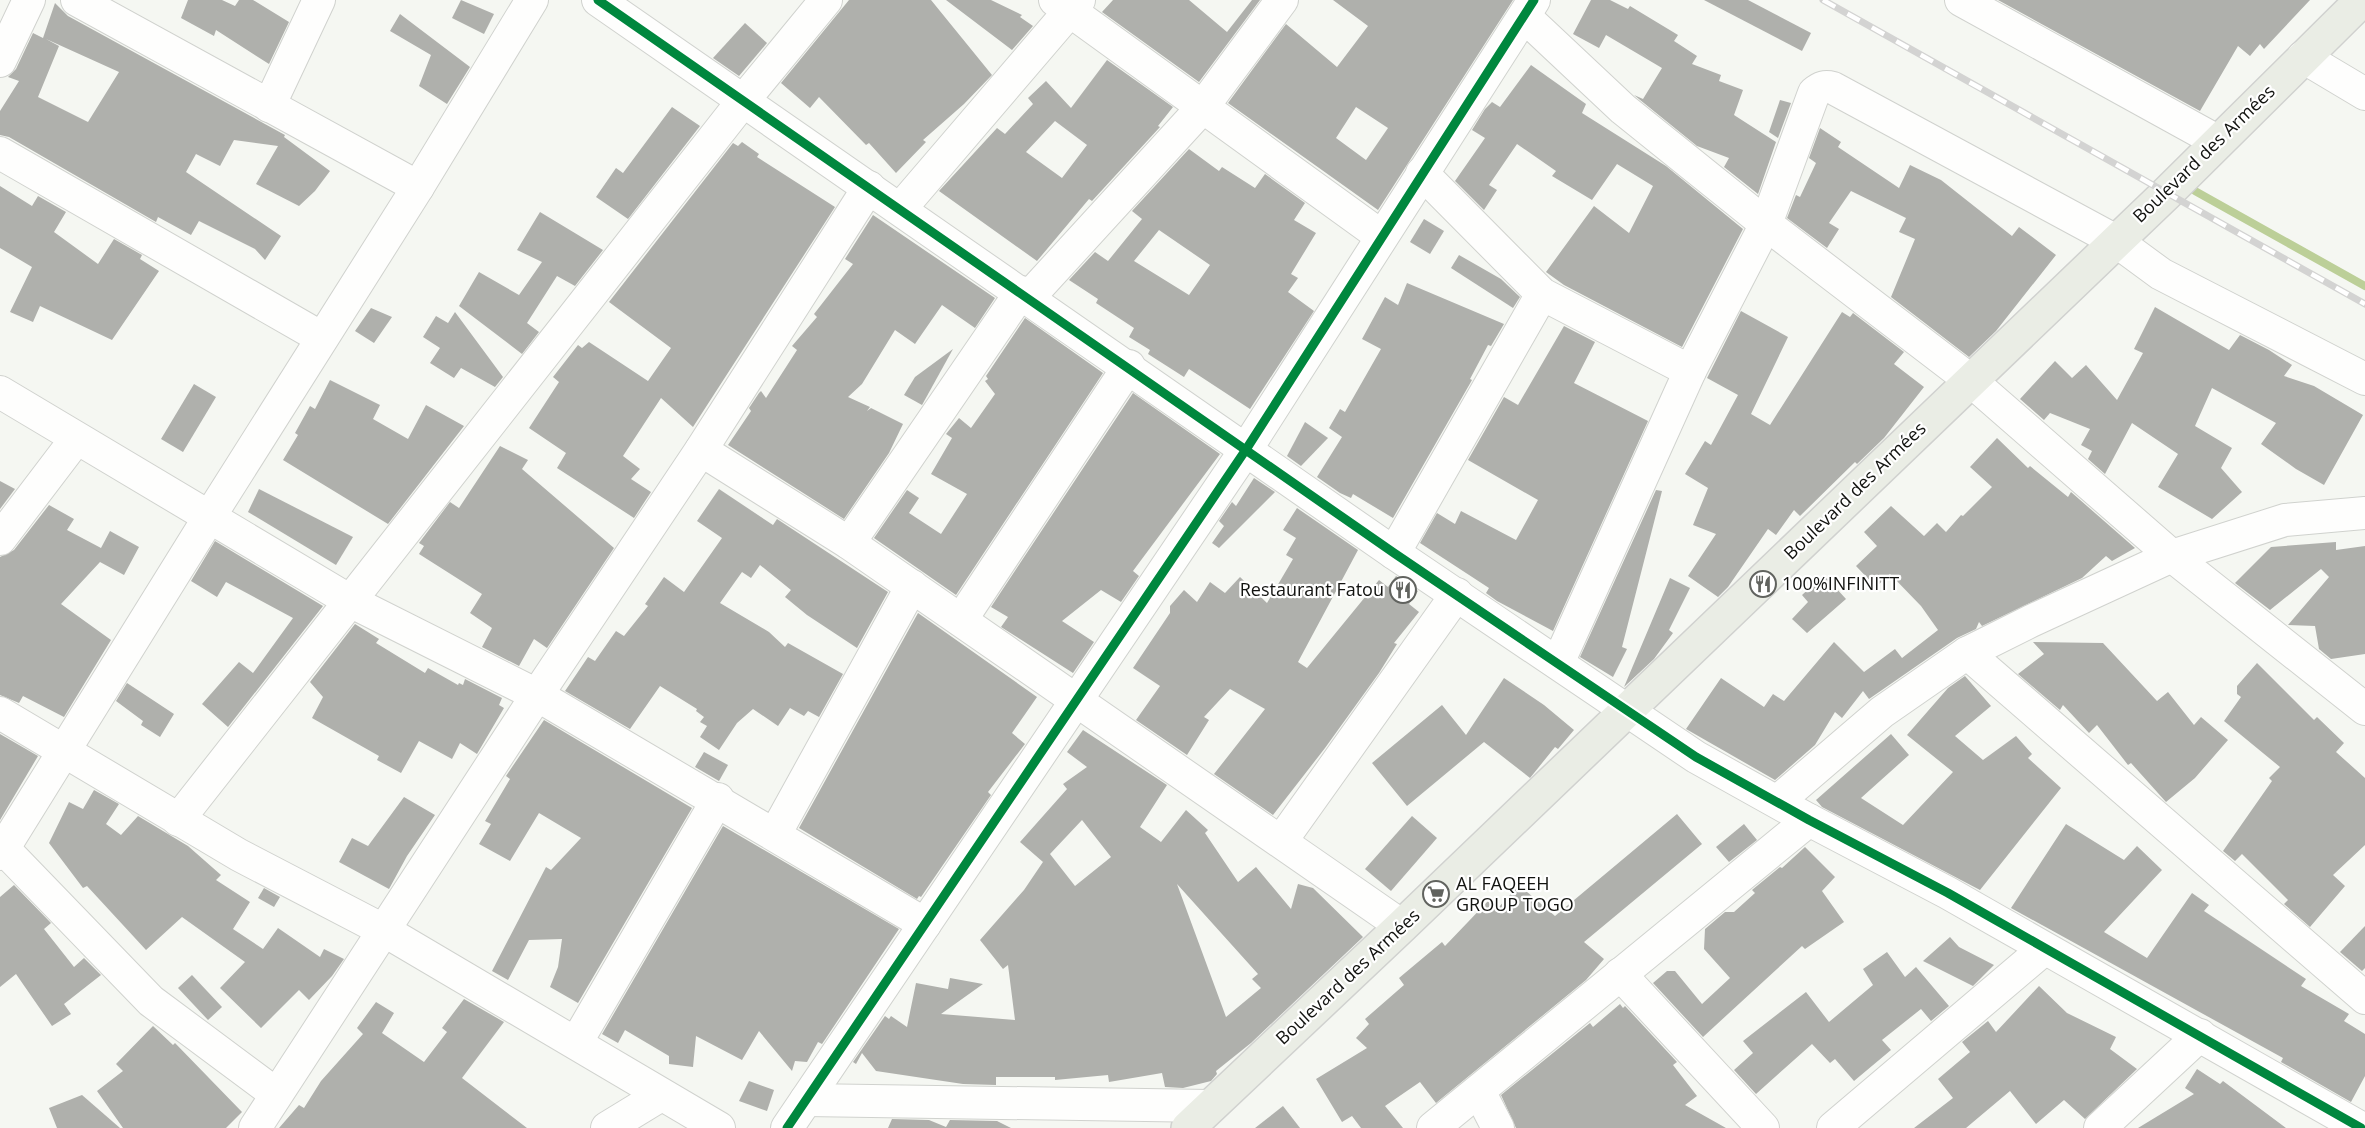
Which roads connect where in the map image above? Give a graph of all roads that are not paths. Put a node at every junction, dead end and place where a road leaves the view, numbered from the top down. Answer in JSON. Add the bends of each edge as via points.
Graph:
{"nodes":[{"id":1,"x":29,"y":0,"type":"edge"},
{"id":2,"x":77,"y":0,"type":"edge"},
{"id":3,"x":319,"y":0,"type":"edge"},
{"id":4,"x":531,"y":0,"type":"edge"},
{"id":5,"x":598,"y":0,"type":"edge"},
{"id":6,"x":826,"y":0,"type":"edge"},
{"id":7,"x":1282,"y":0,"type":"edge"},
{"id":8,"x":1961,"y":0,"type":"edge"},
{"id":9,"x":2362,"y":0,"type":"edge"},
{"id":10,"x":1068,"y":3,"type":"edge"},
{"id":11,"x":1530,"y":8,"type":"edge"},
{"id":12,"x":2303,"y":57,"type":"junction"},
{"id":13,"x":0,"y":61,"type":"edge"},
{"id":14,"x":2365,"y":94,"type":"edge"},
{"id":15,"x":743,"y":101,"type":"junction"},
{"id":16,"x":269,"y":106,"type":"junction"},
{"id":17,"x":1202,"y":108,"type":"junction"},
{"id":18,"x":2217,"y":141,"type":"junction"},
{"id":19,"x":0,"y":153,"type":"edge"},
{"id":20,"x":1422,"y":173,"type":"junction"},
{"id":21,"x":418,"y":187,"type":"junction"},
{"id":22,"x":869,"y":187,"type":"junction"},
{"id":23,"x":901,"y":208,"type":"junction"},
{"id":24,"x":1766,"y":224,"type":"junction"},
{"id":25,"x":1381,"y":236,"type":"junction"},
{"id":26,"x":2116,"y":241,"type":"junction"},
{"id":27,"x":1542,"y":294,"type":"junction"},
{"id":28,"x":1025,"y":295,"type":"junction"},
{"id":29,"x":322,"y":338,"type":"junction"},
{"id":30,"x":1129,"y":366,"type":"junction"},
{"id":31,"x":1690,"y":371,"type":"junction"},
{"id":32,"x":2365,"y":379,"type":"edge"},
{"id":33,"x":1970,"y":380,"type":"junction"},
{"id":34,"x":0,"y":392,"type":"edge"},
{"id":35,"x":76,"y":439,"type":"junction"},
{"id":36,"x":1247,"y":448,"type":"junction"},
{"id":37,"x":701,"y":450,"type":"junction"},
{"id":38,"x":2365,"y":513,"type":"edge"},
{"id":39,"x":210,"y":516,"type":"junction"},
{"id":40,"x":0,"y":539,"type":"edge"},
{"id":41,"x":849,"y":543,"type":"junction"},
{"id":42,"x":1394,"y":553,"type":"junction"},
{"id":43,"x":2172,"y":556,"type":"junction"},
{"id":44,"x":912,"y":586,"type":"junction"},
{"id":45,"x":1457,"y":594,"type":"junction"},
{"id":46,"x":352,"y":602,"type":"junction"},
{"id":47,"x":962,"y":620,"type":"junction"},
{"id":48,"x":1967,"y":653,"type":"junction"},
{"id":49,"x":1558,"y":663,"type":"junction"},
{"id":50,"x":537,"y":695,"type":"junction"},
{"id":51,"x":1077,"y":702,"type":"junction"},
{"id":52,"x":1627,"y":709,"type":"junction"},
{"id":53,"x":2365,"y":709,"type":"edge"},
{"id":54,"x":0,"y":714,"type":"edge"},
{"id":55,"x":64,"y":750,"type":"junction"},
{"id":56,"x":718,"y":799,"type":"junction"},
{"id":57,"x":1778,"y":801,"type":"junction"},
{"id":58,"x":178,"y":820,"type":"junction"},
{"id":59,"x":1809,"y":820,"type":"junction"},
{"id":60,"x":775,"y":834,"type":"junction"},
{"id":61,"x":1282,"y":840,"type":"junction"},
{"id":62,"x":2,"y":851,"type":"edge"},
{"id":63,"x":925,"y":924,"type":"junction"},
{"id":64,"x":1402,"y":926,"type":"junction"},
{"id":65,"x":385,"y":931,"type":"junction"},
{"id":66,"x":2044,"y":949,"type":"junction"},
{"id":67,"x":1620,"y":974,"type":"junction"},
{"id":68,"x":2365,"y":998,"type":"edge"},
{"id":69,"x":2200,"y":1035,"type":"junction"},
{"id":70,"x":576,"y":1043,"type":"junction"},
{"id":71,"x":1479,"y":1092,"type":"junction"},
{"id":72,"x":276,"y":1094,"type":"junction"},
{"id":73,"x":661,"y":1095,"type":"junction"},
{"id":74,"x":806,"y":1100,"type":"junction"},
{"id":75,"x":1199,"y":1117,"type":"edge"},
{"id":76,"x":2359,"y":1117,"type":"edge"},
{"id":77,"x":255,"y":1128,"type":"edge"},
{"id":78,"x":608,"y":1128,"type":"edge"},
{"id":79,"x":719,"y":1128,"type":"edge"},
{"id":80,"x":787,"y":1128,"type":"edge"},
{"id":81,"x":1433,"y":1128,"type":"edge"},
{"id":82,"x":1498,"y":1128,"type":"edge"},
{"id":83,"x":1763,"y":1128,"type":"edge"},
{"id":84,"x":1833,"y":1128,"type":"edge"},
{"id":85,"x":2100,"y":1128,"type":"edge"}],
"edges":[{"from":1,"to":13,"type":"street"},
{"from":2,"to":16,"type":"street"},
{"from":3,"to":16,"type":"street"},
{"from":4,"to":21,"type":"street"},
{"from":5,"to":15,"type":"street"},
{"from":6,"to":15,"type":"street"},
{"from":7,"to":17,"type":"street"},
{"from":8,"to":18,"type":"street"},
{"from":9,"to":12,"type":"main road","name":"Boulevard des Armées"},
{"from":10,"to":17,"type":"street"},
{"from":10,"to":23,"type":"street"},
{"from":11,"to":20,"type":"street"},
{"from":11,"to":24,"type":"street","via":[[1623,109]]},
{"from":12,"to":14,"type":"street"},
{"from":12,"to":18,"type":"main road","name":"Boulevard des Armées"},
{"from":15,"to":22,"type":"street"},
{"from":15,"to":46,"type":"street"},
{"from":16,"to":21,"type":"street"},
{"from":17,"to":25,"type":"street"},
{"from":17,"to":28,"type":"street"},
{"from":18,"to":26,"type":"main road","name":"Boulevard des Armées"},
{"from":19,"to":29,"type":"street"},
{"from":20,"to":25,"type":"street"},
{"from":20,"to":27,"type":"street"},
{"from":21,"to":29,"type":"street"},
{"from":22,"to":23,"type":"street"},
{"from":22,"to":37,"type":"street"},
{"from":23,"to":28,"type":"street"},
{"from":24,"to":26,"type":"street","via":[[1814,93],[1827,86]]},
{"from":24,"to":31,"type":"street"},
{"from":24,"to":33,"type":"street"},
{"from":25,"to":36,"type":"street"},
{"from":26,"to":32,"type":"street","via":[[2161,274]]},
{"from":26,"to":33,"type":"main road","name":"Boulevard des Armées"},
{"from":27,"to":31,"type":"street"},
{"from":27,"to":42,"type":"street"},
{"from":28,"to":30,"type":"street"},
{"from":28,"to":41,"type":"street"},
{"from":29,"to":39,"type":"street"},
{"from":30,"to":36,"type":"street"},
{"from":30,"to":47,"type":"street"},
{"from":31,"to":49,"type":"street"},
{"from":33,"to":43,"type":"street"},
{"from":33,"to":52,"type":"main road","name":"Boulevard des Armées"},
{"from":34,"to":35,"type":"street"},
{"from":35,"to":39,"type":"street"},
{"from":35,"to":40,"type":"street"},
{"from":36,"to":42,"type":"street"},
{"from":36,"to":51,"type":"street"},
{"from":37,"to":41,"type":"street"},
{"from":37,"to":50,"type":"street"},
{"from":38,"to":43,"type":"street","via":[[2285,520]]},
{"from":39,"to":46,"type":"street"},
{"from":39,"to":55,"type":"street"},
{"from":41,"to":44,"type":"street"},
{"from":42,"to":45,"type":"street"},
{"from":43,"to":48,"type":"street"},
{"from":43,"to":53,"type":"street"},
{"from":44,"to":47,"type":"street"},
{"from":44,"to":60,"type":"street"},
{"from":45,"to":49,"type":"street"},
{"from":45,"to":61,"type":"street"},
{"from":46,"to":50,"type":"street"},
{"from":46,"to":58,"type":"street"},
{"from":47,"to":51,"type":"street"},
{"from":48,"to":57,"type":"street","via":[[1882,712]]},
{"from":48,"to":68,"type":"street"},
{"from":49,"to":52,"type":"street"},
{"from":50,"to":56,"type":"street"},
{"from":50,"to":65,"type":"street"},
{"from":51,"to":61,"type":"street"},
{"from":51,"to":63,"type":"street"},
{"from":52,"to":57,"type":"street","via":[[1696,757]]},
{"from":52,"to":64,"type":"main road","name":"Boulevard des Armées"},
{"from":54,"to":55,"type":"street"},
{"from":55,"to":58,"type":"street"},
{"from":55,"to":62,"type":"street"},
{"from":56,"to":60,"type":"street"},
{"from":56,"to":70,"type":"street"},
{"from":57,"to":59,"type":"street"},
{"from":58,"to":65,"type":"street"},
{"from":59,"to":66,"type":"street"},
{"from":59,"to":67,"type":"street"},
{"from":60,"to":63,"type":"street"},
{"from":61,"to":64,"type":"street"},
{"from":62,"to":72,"type":"street","via":[[151,1001]]},
{"from":63,"to":74,"type":"street"},
{"from":64,"to":75,"type":"main road","name":"Boulevard des Armées"},
{"from":65,"to":70,"type":"street"},
{"from":65,"to":72,"type":"street"},
{"from":66,"to":69,"type":"street"},
{"from":66,"to":84,"type":"street"},
{"from":67,"to":71,"type":"street"},
{"from":67,"to":83,"type":"street"},
{"from":69,"to":76,"type":"street"},
{"from":69,"to":85,"type":"street"},
{"from":70,"to":73,"type":"street"},
{"from":71,"to":81,"type":"street"},
{"from":71,"to":82,"type":"street"},
{"from":72,"to":77,"type":"street"},
{"from":73,"to":78,"type":"street"},
{"from":73,"to":79,"type":"street"},
{"from":74,"to":75,"type":"street"},
{"from":74,"to":80,"type":"street"}]}
